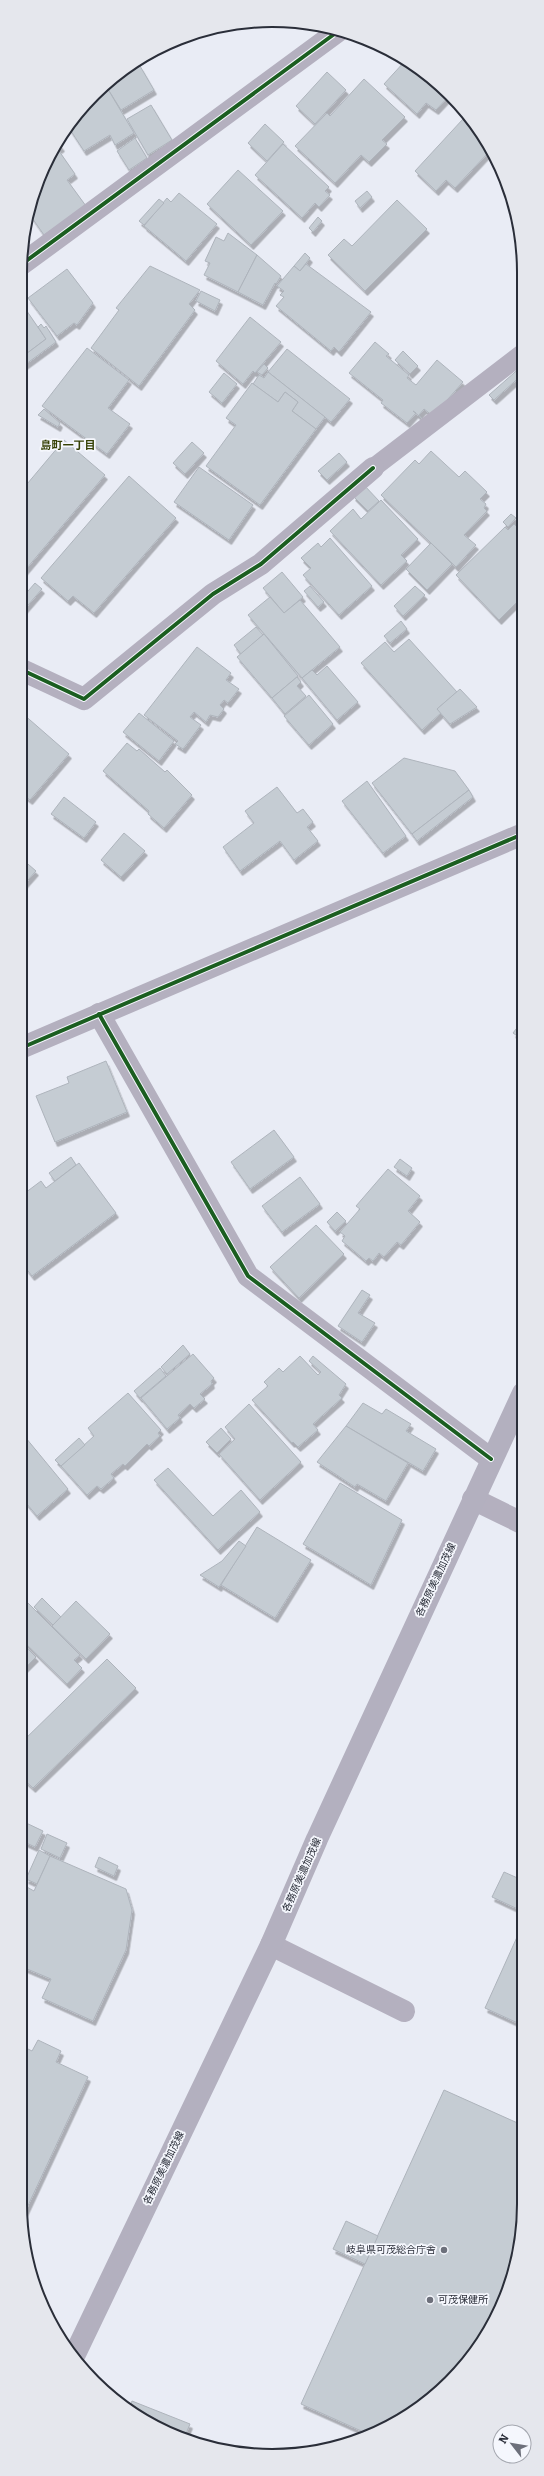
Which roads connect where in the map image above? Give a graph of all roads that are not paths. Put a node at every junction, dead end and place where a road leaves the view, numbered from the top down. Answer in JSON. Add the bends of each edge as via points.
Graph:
{"nodes":[{"id":1,"x":333,"y":35,"type":"edge"},
{"id":2,"x":28,"y":260,"type":"edge"},
{"id":3,"x":517,"y":358,"type":"edge"},
{"id":4,"x":373,"y":468,"type":"joint"},
{"id":5,"x":27,"y":672,"type":"edge"},
{"id":6,"x":517,"y":837,"type":"edge"},
{"id":7,"x":99,"y":1014,"type":"junction"},
{"id":8,"x":27,"y":1045,"type":"edge"},
{"id":9,"x":517,"y":1404,"type":"edge"},
{"id":10,"x":491,"y":1459,"type":"junction"},
{"id":11,"x":474,"y":1499,"type":"junction"},
{"id":12,"x":517,"y":1520,"type":"edge"},
{"id":13,"x":271,"y":1945,"type":"junction"},
{"id":14,"x":404,"y":2011,"type":"dead end"},
{"id":15,"x":76,"y":2351,"type":"edge"}],
"edges":[{"from":1,"to":2,"type":"street"},
{"from":3,"to":4,"type":"lane"},
{"from":4,"to":5,"type":"street","via":[[261,564],[213,594],[84,699]]},
{"from":6,"to":7,"type":"street"},
{"from":7,"to":8,"type":"street"},
{"from":7,"to":10,"type":"street","via":[[248,1276]]},
{"from":9,"to":10,"type":"main road","name":"各務原美濃加茂線"},
{"from":10,"to":11,"type":"main road","name":"各務原美濃加茂線"},
{"from":11,"to":12,"type":"street"},
{"from":11,"to":13,"type":"main road","name":"各務原美濃加茂線","via":[[317,1839]]},
{"from":13,"to":14,"type":"street"},
{"from":13,"to":15,"type":"main road","name":"各務原美濃加茂線"}]}
